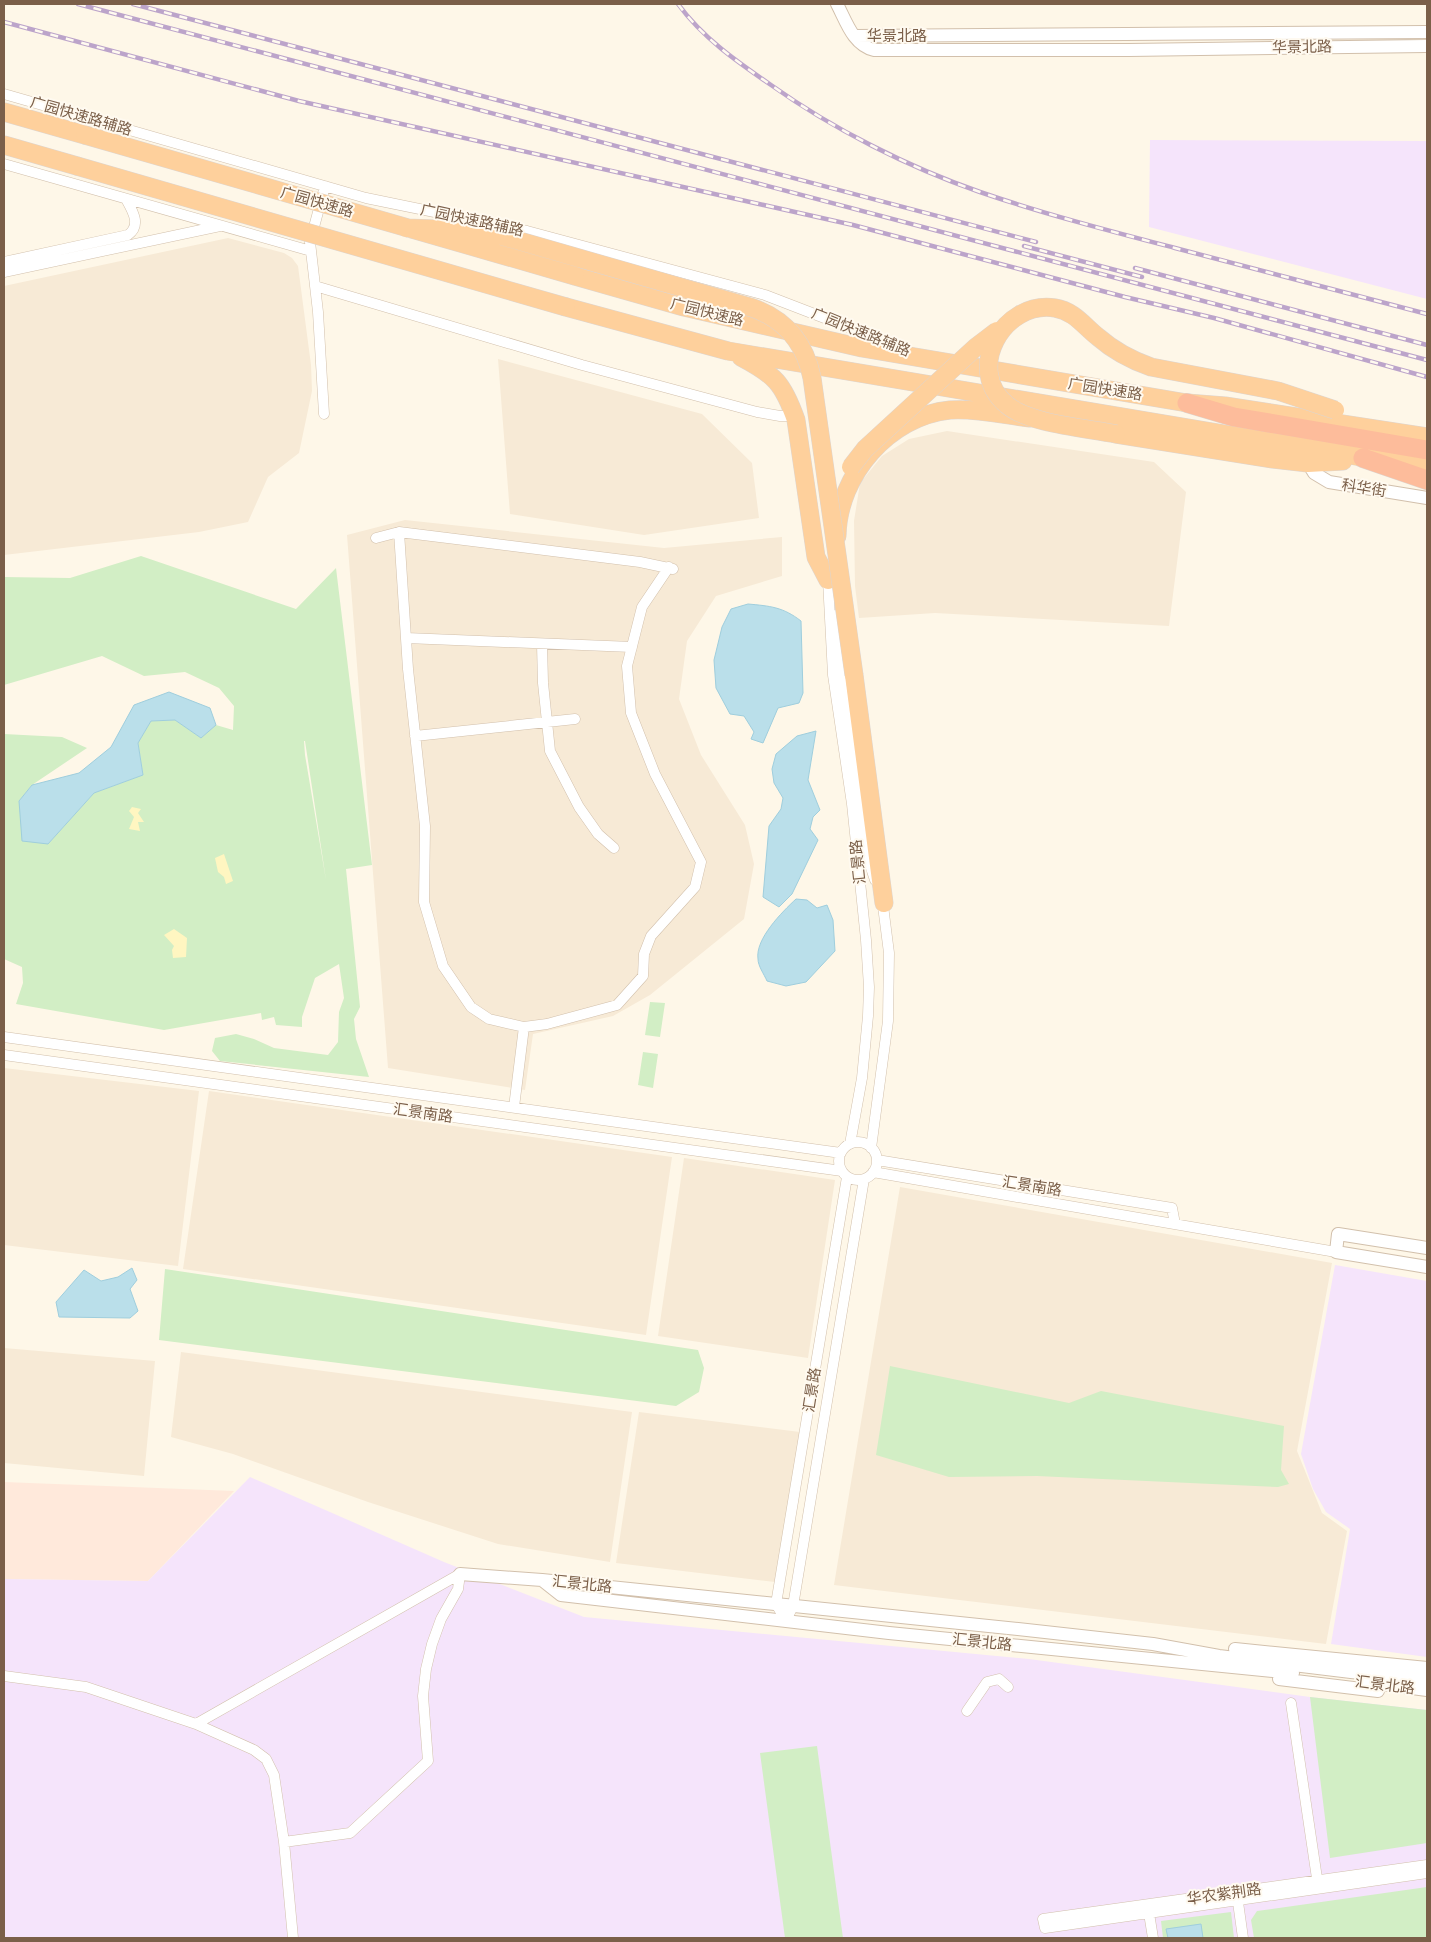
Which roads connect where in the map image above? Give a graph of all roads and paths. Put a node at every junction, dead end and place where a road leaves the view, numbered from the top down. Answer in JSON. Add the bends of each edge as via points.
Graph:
{"nodes":[{"id":1,"x":837,"y":4,"type":"edge"},
{"id":2,"x":1427,"y":32,"type":"edge"},
{"id":3,"x":854,"y":36,"type":"junction"},
{"id":4,"x":1427,"y":46,"type":"edge"},
{"id":5,"x":4,"y":94,"type":"edge"},
{"id":6,"x":4,"y":112,"type":"edge"},
{"id":7,"x":4,"y":145,"type":"edge"},
{"id":8,"x":4,"y":164,"type":"edge"},
{"id":9,"x":325,"y":186,"type":"junction"},
{"id":10,"x":126,"y":198,"type":"junction"},
{"id":11,"x":222,"y":226,"type":"junction"},
{"id":12,"x":406,"y":228,"type":"junction"},
{"id":13,"x":311,"y":251,"type":"junction"},
{"id":14,"x":4,"y":262,"type":"edge"},
{"id":15,"x":4,"y":272,"type":"edge"},
{"id":16,"x":315,"y":286,"type":"junction"},
{"id":17,"x":1006,"y":324,"type":"junction"},
{"id":18,"x":728,"y":351,"type":"junction"},
{"id":19,"x":936,"y":362,"type":"junction"},
{"id":20,"x":1187,"y":403,"type":"junction"},
{"id":21,"x":324,"y":414,"type":"dead end"},
{"id":22,"x":794,"y":416,"type":"junction"},
{"id":23,"x":1033,"y":418,"type":"junction"},
{"id":24,"x":1390,"y":430,"type":"junction"},
{"id":25,"x":1427,"y":437,"type":"edge"},
{"id":26,"x":1427,"y":450,"type":"edge"},
{"id":27,"x":1363,"y":458,"type":"junction"},
{"id":28,"x":1308,"y":463,"type":"junction"},
{"id":29,"x":1427,"y":468,"type":"edge"},
{"id":30,"x":853,"y":470,"type":"junction"},
{"id":31,"x":1427,"y":480,"type":"edge"},
{"id":32,"x":1427,"y":498,"type":"edge"},
{"id":33,"x":399,"y":532,"type":"junction"},
{"id":34,"x":376,"y":538,"type":"dead end"},
{"id":35,"x":834,"y":579,"type":"junction"},
{"id":36,"x":406,"y":638,"type":"junction"},
{"id":37,"x":542,"y":644,"type":"junction"},
{"id":38,"x":632,"y":647,"type":"junction"},
{"id":39,"x":575,"y":719,"type":"dead end"},
{"id":40,"x":547,"y":724,"type":"junction"},
{"id":41,"x":415,"y":736,"type":"junction"},
{"id":42,"x":614,"y":848,"type":"dead end"},
{"id":43,"x":884,"y":903,"type":"junction"},
{"id":44,"x":524,"y":1027,"type":"junction"},
{"id":45,"x":4,"y":1037,"type":"edge"},
{"id":46,"x":4,"y":1056,"type":"edge"},
{"id":47,"x":514,"y":1107,"type":"junction"},
{"id":48,"x":850,"y":1144,"type":"junction"},
{"id":49,"x":871,"y":1148,"type":"junction"},
{"id":50,"x":841,"y":1153,"type":"junction"},
{"id":51,"x":877,"y":1160,"type":"junction"},
{"id":52,"x":873,"y":1172,"type":"junction"},
{"id":53,"x":844,"y":1174,"type":"junction"},
{"id":54,"x":864,"y":1179,"type":"junction"},
{"id":55,"x":1175,"y":1224,"type":"junction"},
{"id":56,"x":1427,"y":1248,"type":"edge"},
{"id":57,"x":1336,"y":1252,"type":"junction"},
{"id":58,"x":1427,"y":1267,"type":"edge"},
{"id":59,"x":460,"y":1574,"type":"junction"},
{"id":60,"x":542,"y":1580,"type":"junction"},
{"id":61,"x":776,"y":1604,"type":"junction"},
{"id":62,"x":793,"y":1606,"type":"junction"},
{"id":63,"x":786,"y":1621,"type":"junction"},
{"id":64,"x":1153,"y":1644,"type":"junction"},
{"id":65,"x":1210,"y":1664,"type":"junction"},
{"id":66,"x":1427,"y":1668,"type":"edge"},
{"id":67,"x":4,"y":1676,"type":"edge"},
{"id":68,"x":1350,"y":1676,"type":"junction"},
{"id":69,"x":1427,"y":1680,"type":"edge"},
{"id":70,"x":1008,"y":1687,"type":"dead end"},
{"id":71,"x":1427,"y":1690,"type":"edge"},
{"id":72,"x":1427,"y":1698,"type":"edge"},
{"id":73,"x":1291,"y":1703,"type":"dead end"},
{"id":74,"x":967,"y":1711,"type":"dead end"},
{"id":75,"x":196,"y":1724,"type":"junction"},
{"id":76,"x":284,"y":1842,"type":"junction"},
{"id":77,"x":1427,"y":1865,"type":"edge"},
{"id":78,"x":1406,"y":1872,"type":"junction"},
{"id":79,"x":1427,"y":1873,"type":"edge"},
{"id":80,"x":1318,"y":1885,"type":"junction"},
{"id":81,"x":1237,"y":1896,"type":"junction"},
{"id":82,"x":1148,"y":1909,"type":"junction"},
{"id":83,"x":1044,"y":1924,"type":"dead end"},
{"id":84,"x":293,"y":1938,"type":"edge"},
{"id":85,"x":1153,"y":1938,"type":"edge"},
{"id":86,"x":1243,"y":1938,"type":"edge"}],
"edges":[{"from":1,"to":3,"type":"street"},
{"from":2,"to":3,"type":"street","name":"华景北路"},
{"from":3,"to":4,"type":"street","name":"华景北路","via":[[868,48],[890,50]]},
{"from":5,"to":9,"type":"street","name":"广园快速路辅路"},
{"from":6,"to":12,"type":"highway","name":"广园快速路","bridge":true},
{"from":7,"to":18,"type":"highway","name":"广园快速路","bridge":true},
{"from":8,"to":10,"type":"street"},
{"from":9,"to":13,"type":"street","via":[[312,232]]},
{"from":9,"to":19,"type":"street","name":"广园快速路辅路","via":[[378,201],[527,231],[765,295]]},
{"from":10,"to":11,"type":"street"},
{"from":10,"to":14,"type":"street","via":[[135,222],[128,235]]},
{"from":11,"to":13,"type":"street"},
{"from":11,"to":15,"type":"street"},
{"from":12,"to":19,"type":"highway","name":"广园快速路","bridge":true,"via":[[702,311]]},
{"from":12,"to":43,"type":"highway","bridge":true,"via":[[464,230],[502,236],[754,308],[775,318],[796,338],[812,378]]},
{"from":13,"to":16,"type":"street"},
{"from":16,"to":21,"type":"street"},
{"from":16,"to":22,"type":"street","via":[[592,368],[757,412]]},
{"from":17,"to":23,"type":"highway","bridge":true,"via":[[990,352],[991,379],[1001,400]]},
{"from":17,"to":24,"type":"highway","bridge":true,"via":[[1026,311],[1056,308],[1074,316],[1097,337],[1135,362],[1278,391]]},
{"from":17,"to":30,"type":"highway","bridge":true,"via":[[865,449]]},
{"from":18,"to":22,"type":"highway","via":[[773,377],[784,389]]},
{"from":18,"to":27,"type":"highway","name":"广园快速路"},
{"from":19,"to":20,"type":"highway","name":"广园快速路"},
{"from":20,"to":24,"type":"highway","name":"广园快速路"},
{"from":20,"to":26,"type":"highway","via":[[1234,417]]},
{"from":22,"to":35,"type":"highway","via":[[816,557]]},
{"from":23,"to":28,"type":"highway","bridge":true},
{"from":23,"to":30,"type":"highway","bridge":true,"via":[[964,410],[922,416],[886,438]]},
{"from":24,"to":25,"type":"highway","name":"广园快速路"},
{"from":27,"to":28,"type":"highway"},
{"from":27,"to":29,"type":"highway","name":"广园快速路"},
{"from":27,"to":31,"type":"highway"},
{"from":28,"to":32,"type":"street","name":"科华街","via":[[1314,473],[1329,482]]},
{"from":30,"to":35,"type":"highway","via":[[840,488],[834,510],[831,539]]},
{"from":33,"to":34,"type":"street"},
{"from":33,"to":36,"type":"street"},
{"from":33,"to":38,"type":"street","via":[[671,568],[642,608]]},
{"from":35,"to":43,"type":"street","via":[[837,652],[865,850]]},
{"from":35,"to":48,"type":"street","name":"汇景路","via":[[832,675],[852,804],[869,987],[862,1078]]},
{"from":36,"to":37,"type":"street"},
{"from":36,"to":41,"type":"street"},
{"from":37,"to":38,"type":"street"},
{"from":37,"to":40,"type":"street"},
{"from":38,"to":44,"type":"street","via":[[627,666],[631,713],[655,774],[701,862],[695,887],[651,936],[644,954],[643,976],[617,1005]]},
{"from":39,"to":40,"type":"street"},
{"from":40,"to":41,"type":"street"},
{"from":40,"to":42,"type":"street","via":[[550,751],[579,807],[598,834]]},
{"from":41,"to":44,"type":"street","via":[[425,826],[424,902],[443,966],[471,1007],[489,1019]]},
{"from":43,"to":49,"type":"street","via":[[889,953],[888,1021]]},
{"from":44,"to":47,"type":"street"},
{"from":45,"to":47,"type":"street","name":"汇景南路"},
{"from":46,"to":53,"type":"street","name":"汇景南路"},
{"from":47,"to":50,"type":"street","name":"汇景南路"},
{"from":48,"to":49,"type":"street","via":[[861,1143]]},
{"from":48,"to":50,"type":"street"},
{"from":49,"to":51,"type":"street"},
{"from":50,"to":53,"type":"street","via":[[839,1159]]},
{"from":51,"to":52,"type":"street"},
{"from":51,"to":55,"type":"street","name":"汇景南路","via":[[1172,1208]]},
{"from":52,"to":54,"type":"street"},
{"from":52,"to":55,"type":"street","name":"汇景南路"},
{"from":53,"to":54,"type":"street"},
{"from":53,"to":61,"type":"street","name":"汇景路"},
{"from":54,"to":62,"type":"street","name":"汇景路"},
{"from":55,"to":57,"type":"street","name":"汇景南路"},
{"from":56,"to":57,"type":"street","via":[[1338,1234]]},
{"from":57,"to":58,"type":"street","name":"汇景南路"},
{"from":59,"to":60,"type":"street","name":"汇景北路"},
{"from":59,"to":75,"type":"street"},
{"from":59,"to":76,"type":"street","via":[[458,1589],[441,1620],[426,1669],[423,1696],[428,1761],[350,1833]]},
{"from":60,"to":61,"type":"street","name":"汇景北路"},
{"from":60,"to":63,"type":"street","name":"汇景北路","via":[[561,1596]]},
{"from":61,"to":62,"type":"street","name":"汇景北路"},
{"from":61,"to":63,"type":"street"},
{"from":62,"to":63,"type":"street","name":"汇景路"},
{"from":62,"to":64,"type":"street","name":"汇景北路"},
{"from":63,"to":65,"type":"street","name":"汇景北路"},
{"from":64,"to":66,"type":"street"},
{"from":64,"to":68,"type":"street","name":"汇景北路"},
{"from":65,"to":68,"type":"street","name":"汇景北路"},
{"from":65,"to":72,"type":"street","via":[[1274,1679]]},
{"from":67,"to":75,"type":"street","via":[[86,1687]]},
{"from":68,"to":69,"type":"street","name":"汇景北路"},
{"from":68,"to":71,"type":"street","name":"汇景北路"},
{"from":70,"to":74,"type":"street","via":[[999,1679],[987,1682]]},
{"from":73,"to":80,"type":"street"},
{"from":75,"to":76,"type":"street","via":[[254,1750],[266,1759],[274,1775]]},
{"from":76,"to":84,"type":"street"},
{"from":77,"to":78,"type":"street"},
{"from":78,"to":79,"type":"street"},
{"from":78,"to":80,"type":"street","name":"华农紫荆路"},
{"from":80,"to":81,"type":"street","name":"华农紫荆路"},
{"from":81,"to":82,"type":"street","name":"华农紫荆路"},
{"from":81,"to":86,"type":"street"},
{"from":82,"to":83,"type":"street","name":"华农紫荆路"},
{"from":82,"to":85,"type":"street"}]}
